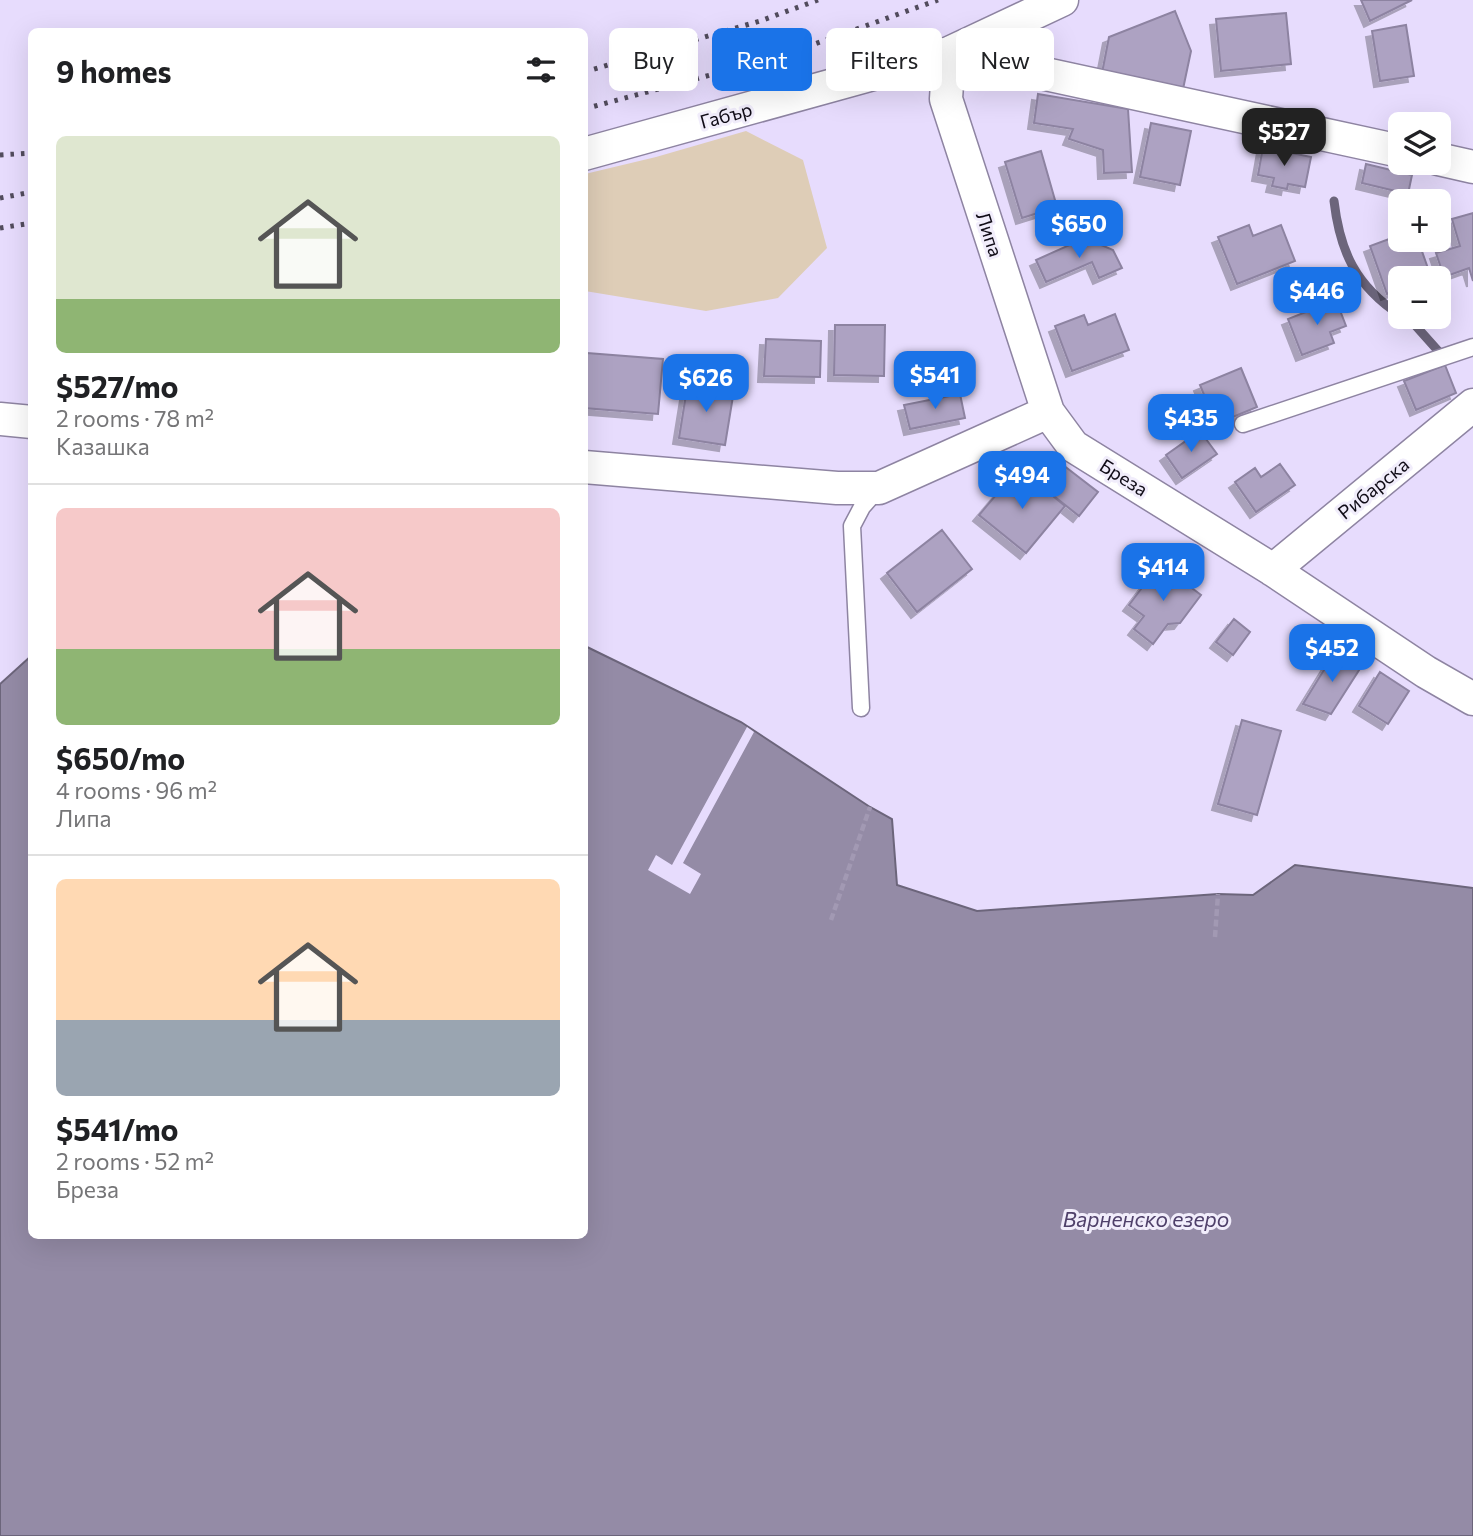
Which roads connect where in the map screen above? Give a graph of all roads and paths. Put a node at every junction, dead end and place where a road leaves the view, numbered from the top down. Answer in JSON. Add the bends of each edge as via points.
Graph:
{"nodes":[{"id":1,"x":1062,"y":0,"type":"edge"},
{"id":2,"x":949,"y":53,"type":"junction"},
{"id":3,"x":1388,"y":148,"type":"edge"},
{"id":4,"x":588,"y":152,"type":"edge"},
{"id":5,"x":1451,"y":162,"type":"edge"},
{"id":6,"x":1473,"y":167,"type":"edge"},
{"id":7,"x":1473,"y":347,"type":"edge"},
{"id":8,"x":1473,"y":405,"type":"edge"},
{"id":9,"x":1048,"y":412,"type":"junction"},
{"id":10,"x":0,"y":419,"type":"edge"},
{"id":11,"x":28,"y":422,"type":"edge"},
{"id":12,"x":1243,"y":424,"type":"dead end"},
{"id":13,"x":588,"y":467,"type":"edge"},
{"id":14,"x":879,"y":488,"type":"junction"},
{"id":15,"x":1273,"y":570,"type":"junction"},
{"id":16,"x":1473,"y":699,"type":"edge"},
{"id":17,"x":861,"y":708,"type":"dead end"},
{"id":18,"x":870,"y":807,"type":"dead end"},
{"id":19,"x":1217,"y":894,"type":"dead end"},
{"id":20,"x":831,"y":920,"type":"dead end"},
{"id":21,"x":1215,"y":937,"type":"dead end"}],
"edges":[{"from":1,"to":2,"type":"street","name":"Габър"},
{"from":2,"to":3,"type":"street"},
{"from":2,"to":4,"type":"street","name":"Габър"},
{"from":2,"to":9,"type":"street","name":"Липа","via":[[946,99]]},
{"from":5,"to":6,"type":"street"},
{"from":7,"to":12,"type":"lane"},
{"from":8,"to":15,"type":"street","name":"Рибарска"},
{"from":9,"to":14,"type":"street"},
{"from":9,"to":15,"type":"street","name":"Бреза","via":[[1073,446]]},
{"from":10,"to":11,"type":"street"},
{"from":13,"to":14,"type":"street"},
{"from":14,"to":17,"type":"lane","via":[[852,526]]},
{"from":15,"to":16,"type":"street","name":"Бреза"},
{"from":18,"to":20,"type":"path"},
{"from":19,"to":21,"type":"path"}]}
